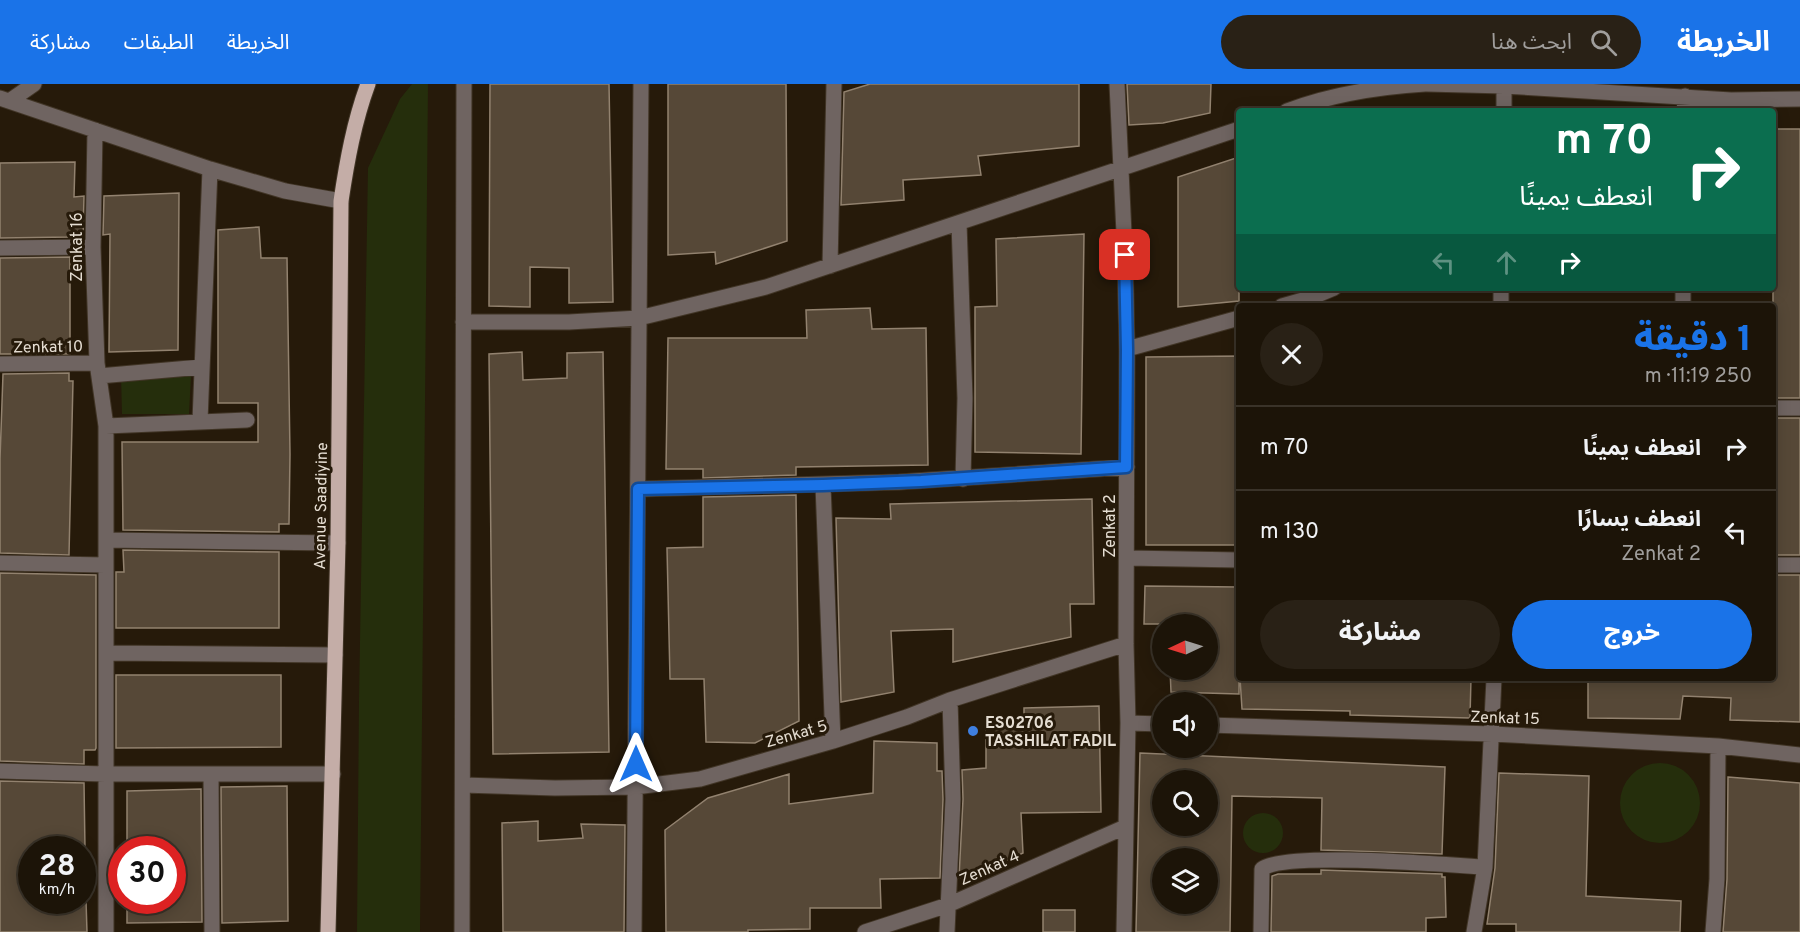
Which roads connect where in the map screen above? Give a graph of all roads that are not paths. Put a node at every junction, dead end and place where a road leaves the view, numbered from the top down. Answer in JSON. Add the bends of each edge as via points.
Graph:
{"nodes":[{"id":1,"x":34,"y":84,"type":"edge"},
{"id":2,"x":369,"y":84,"type":"edge"},
{"id":3,"x":464,"y":84,"type":"edge"},
{"id":4,"x":641,"y":84,"type":"edge"},
{"id":5,"x":834,"y":84,"type":"edge"},
{"id":6,"x":1117,"y":84,"type":"edge"},
{"id":7,"x":1426,"y":84,"type":"edge"},
{"id":8,"x":1726,"y":84,"type":"edge"},
{"id":9,"x":1504,"y":85,"type":"edge"},
{"id":10,"x":1341,"y":89,"type":"edge"},
{"id":11,"x":5,"y":99,"type":"edge"},
{"id":12,"x":1800,"y":99,"type":"edge"},
{"id":13,"x":1731,"y":100,"type":"junction"},
{"id":14,"x":1684,"y":103,"type":"edge"},
{"id":15,"x":1294,"y":108,"type":"edge"},
{"id":16,"x":1504,"y":108,"type":"edge"},
{"id":17,"x":95,"y":130,"type":"junction"},
{"id":18,"x":1236,"y":130,"type":"edge"},
{"id":19,"x":1120,"y":168,"type":"junction"},
{"id":20,"x":210,"y":169,"type":"junction"},
{"id":21,"x":340,"y":201,"type":"junction"},
{"id":22,"x":959,"y":223,"type":"junction"},
{"id":23,"x":93,"y":247,"type":"junction"},
{"id":24,"x":0,"y":248,"type":"edge"},
{"id":25,"x":830,"y":266,"type":"junction"},
{"id":26,"x":1329,"y":291,"type":"edge"},
{"id":27,"x":1310,"y":302,"type":"edge"},
{"id":28,"x":639,"y":318,"type":"junction"},
{"id":29,"x":1236,"y":319,"type":"edge"},
{"id":30,"x":463,"y":322,"type":"junction"},
{"id":31,"x":1127,"y":350,"type":"junction"},
{"id":32,"x":0,"y":364,"type":"edge"},
{"id":33,"x":201,"y":367,"type":"junction"},
{"id":34,"x":98,"y":370,"type":"junction"},
{"id":35,"x":1776,"y":408,"type":"edge"},
{"id":36,"x":1800,"y":408,"type":"edge"},
{"id":37,"x":247,"y":420,"type":"dead end"},
{"id":38,"x":200,"y":421,"type":"junction"},
{"id":39,"x":106,"y":426,"type":"junction"},
{"id":40,"x":1126,"y":467,"type":"junction"},
{"id":41,"x":963,"y":479,"type":"junction"},
{"id":42,"x":823,"y":485,"type":"junction"},
{"id":43,"x":638,"y":489,"type":"junction"},
{"id":44,"x":106,"y":540,"type":"junction"},
{"id":45,"x":338,"y":543,"type":"junction"},
{"id":46,"x":1127,"y":558,"type":"junction"},
{"id":47,"x":1236,"y":560,"type":"edge"},
{"id":48,"x":0,"y":563,"type":"edge"},
{"id":49,"x":1800,"y":564,"type":"edge"},
{"id":50,"x":105,"y":565,"type":"junction"},
{"id":51,"x":1776,"y":565,"type":"edge"},
{"id":52,"x":1126,"y":644,"type":"junction"},
{"id":53,"x":106,"y":653,"type":"junction"},
{"id":54,"x":334,"y":655,"type":"junction"},
{"id":55,"x":1494,"y":681,"type":"edge"},
{"id":56,"x":950,"y":700,"type":"junction"},
{"id":57,"x":1128,"y":723,"type":"junction"},
{"id":58,"x":1152,"y":724,"type":"edge"},
{"id":59,"x":1218,"y":725,"type":"edge"},
{"id":60,"x":1492,"y":734,"type":"junction"},
{"id":61,"x":834,"y":741,"type":"junction"},
{"id":62,"x":1719,"y":746,"type":"junction"},
{"id":63,"x":1800,"y":754,"type":"edge"},
{"id":64,"x":0,"y":771,"type":"edge"},
{"id":65,"x":105,"y":774,"type":"junction"},
{"id":66,"x":211,"y":774,"type":"junction"},
{"id":67,"x":333,"y":774,"type":"junction"},
{"id":68,"x":463,"y":785,"type":"junction"},
{"id":69,"x":635,"y":787,"type":"junction"},
{"id":70,"x":1125,"y":827,"type":"junction"},
{"id":71,"x":1485,"y":867,"type":"junction"},
{"id":72,"x":948,"y":904,"type":"junction"},
{"id":73,"x":106,"y":932,"type":"edge"},
{"id":74,"x":212,"y":932,"type":"edge"},
{"id":75,"x":328,"y":932,"type":"edge"},
{"id":76,"x":462,"y":932,"type":"edge"},
{"id":77,"x":634,"y":932,"type":"edge"},
{"id":78,"x":865,"y":932,"type":"edge"},
{"id":79,"x":947,"y":932,"type":"edge"},
{"id":80,"x":1124,"y":932,"type":"edge"},
{"id":81,"x":1261,"y":932,"type":"edge"},
{"id":82,"x":1474,"y":932,"type":"edge"},
{"id":83,"x":1713,"y":932,"type":"edge"}],
"edges":[{"from":1,"to":11,"type":"street"},
{"from":2,"to":21,"type":"main road","name":"Avenue Saadiyine","via":[[359,109]]},
{"from":3,"to":30,"type":"street"},
{"from":4,"to":28,"type":"street"},
{"from":5,"to":25,"type":"street"},
{"from":6,"to":19,"type":"street","name":"Zenkat 2"},
{"from":7,"to":9,"type":"street"},
{"from":7,"to":10,"type":"street"},
{"from":8,"to":13,"type":"street"},
{"from":9,"to":14,"type":"street"},
{"from":9,"to":16,"type":"street"},
{"from":10,"to":15,"type":"street"},
{"from":11,"to":17,"type":"street"},
{"from":12,"to":13,"type":"street"},
{"from":13,"to":14,"type":"street"},
{"from":17,"to":20,"type":"street"},
{"from":17,"to":23,"type":"street","name":"Zenkat 16"},
{"from":18,"to":19,"type":"street"},
{"from":19,"to":22,"type":"street"},
{"from":19,"to":31,"type":"street","name":"Zenkat 2"},
{"from":20,"to":21,"type":"street","via":[[285,191]]},
{"from":20,"to":33,"type":"street"},
{"from":21,"to":45,"type":"main road","name":"Avenue Saadiyine"},
{"from":22,"to":25,"type":"street"},
{"from":22,"to":41,"type":"street"},
{"from":23,"to":24,"type":"street"},
{"from":23,"to":34,"type":"street","name":"Zenkat 16"},
{"from":25,"to":28,"type":"street","via":[[766,287]]},
{"from":26,"to":27,"type":"street"},
{"from":28,"to":30,"type":"street"},
{"from":28,"to":43,"type":"street"},
{"from":29,"to":31,"type":"street"},
{"from":30,"to":68,"type":"street"},
{"from":31,"to":40,"type":"street","name":"Zenkat 2"},
{"from":32,"to":34,"type":"street","name":"Zenkat 10"},
{"from":33,"to":34,"type":"street","name":"Zenkat 10"},
{"from":33,"to":38,"type":"street"},
{"from":34,"to":39,"type":"street","name":"Zenkat 16"},
{"from":35,"to":36,"type":"street"},
{"from":37,"to":38,"type":"street"},
{"from":38,"to":39,"type":"street"},
{"from":39,"to":44,"type":"street","name":"Zenkat 16"},
{"from":40,"to":41,"type":"street"},
{"from":40,"to":46,"type":"street","name":"Zenkat 2"},
{"from":41,"to":42,"type":"street"},
{"from":42,"to":43,"type":"street"},
{"from":42,"to":61,"type":"street"},
{"from":43,"to":69,"type":"street"},
{"from":44,"to":45,"type":"street"},
{"from":44,"to":50,"type":"street","name":"Zenkat 16"},
{"from":45,"to":54,"type":"main road","name":"Avenue Saadiyine"},
{"from":46,"to":47,"type":"street"},
{"from":46,"to":52,"type":"street","name":"Zenkat 2"},
{"from":48,"to":50,"type":"street"},
{"from":49,"to":51,"type":"street"},
{"from":50,"to":53,"type":"street","name":"Zenkat 16"},
{"from":52,"to":56,"type":"street","name":"Zenkat 5"},
{"from":52,"to":57,"type":"street","name":"Zenkat 2"},
{"from":53,"to":54,"type":"street"},
{"from":53,"to":65,"type":"street","name":"Zenkat 16"},
{"from":54,"to":67,"type":"main road","name":"Avenue Saadiyine"},
{"from":55,"to":60,"type":"street"},
{"from":56,"to":61,"type":"street","name":"Zenkat 5"},
{"from":56,"to":72,"type":"street","via":[[953,799]]},
{"from":57,"to":58,"type":"street"},
{"from":57,"to":70,"type":"street","name":"Zenkat 2"},
{"from":59,"to":60,"type":"street","name":"Zenkat 15"},
{"from":60,"to":62,"type":"street","name":"Zenkat 15"},
{"from":60,"to":71,"type":"street"},
{"from":61,"to":69,"type":"street","name":"Zenkat 5","via":[[700,779]]},
{"from":62,"to":63,"type":"street","name":"Zenkat 15"},
{"from":62,"to":83,"type":"street"},
{"from":64,"to":65,"type":"street"},
{"from":65,"to":66,"type":"street"},
{"from":65,"to":73,"type":"street","name":"Zenkat 16"},
{"from":66,"to":67,"type":"street"},
{"from":66,"to":74,"type":"street"},
{"from":67,"to":75,"type":"main road","name":"Avenue Saadiyine"},
{"from":68,"to":69,"type":"street","name":"Zenkat 5"},
{"from":68,"to":76,"type":"street"},
{"from":69,"to":77,"type":"street"},
{"from":70,"to":72,"type":"street","name":"Zenkat 4"},
{"from":70,"to":80,"type":"street","name":"Zenkat 2"},
{"from":71,"to":81,"type":"street","via":[[1329,859],[1269,865],[1262,869]]},
{"from":71,"to":82,"type":"street"},
{"from":72,"to":78,"type":"street","name":"Zenkat 4"},
{"from":72,"to":79,"type":"street"}]}
